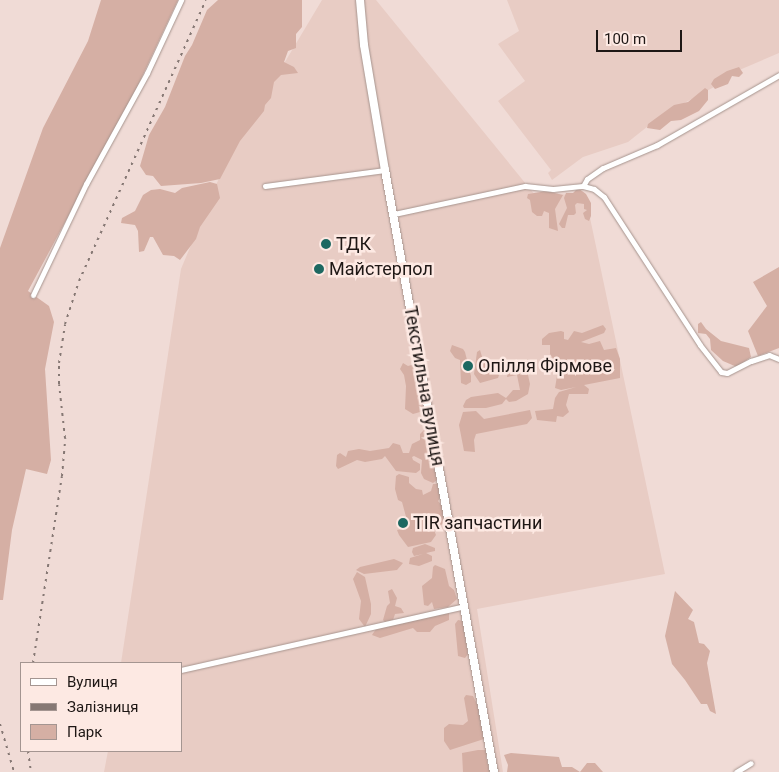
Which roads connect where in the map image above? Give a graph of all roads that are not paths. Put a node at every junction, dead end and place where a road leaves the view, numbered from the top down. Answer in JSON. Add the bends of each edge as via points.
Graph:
{"nodes":[{"id":1,"x":181,"y":0,"type":"edge"},
{"id":2,"x":360,"y":0,"type":"edge"},
{"id":3,"x":779,"y":75,"type":"edge"},
{"id":4,"x":385,"y":170,"type":"junction"},
{"id":5,"x":266,"y":186,"type":"dead end"},
{"id":6,"x":583,"y":186,"type":"junction"},
{"id":7,"x":394,"y":214,"type":"junction"},
{"id":8,"x":33,"y":294,"type":"dead end"},
{"id":9,"x":779,"y":359,"type":"edge"},
{"id":10,"x":464,"y":606,"type":"junction"},
{"id":11,"x":182,"y":670,"type":"edge"},
{"id":12,"x":751,"y":763,"type":"dead end"},
{"id":13,"x":494,"y":772,"type":"edge"},
{"id":14,"x":736,"y":772,"type":"edge"}],
"edges":[{"from":1,"to":8,"type":"street","via":[[148,73],[86,184]]},
{"from":2,"to":4,"type":"street","name":"Текстильна вулиця","via":[[364,46]]},
{"from":3,"to":6,"type":"street","via":[[657,144],[603,168],[587,179]]},
{"from":4,"to":5,"type":"street"},
{"from":4,"to":7,"type":"street","name":"Текстильна вулиця"},
{"from":6,"to":7,"type":"street","via":[[553,189],[525,186]]},
{"from":6,"to":9,"type":"street","via":[[604,197],[721,372],[727,373],[770,355]]},
{"from":7,"to":10,"type":"street","name":"Текстильна вулиця"},
{"from":10,"to":11,"type":"street"},
{"from":10,"to":13,"type":"street","name":"Текстильна вулиця"},
{"from":12,"to":14,"type":"street"}]}
